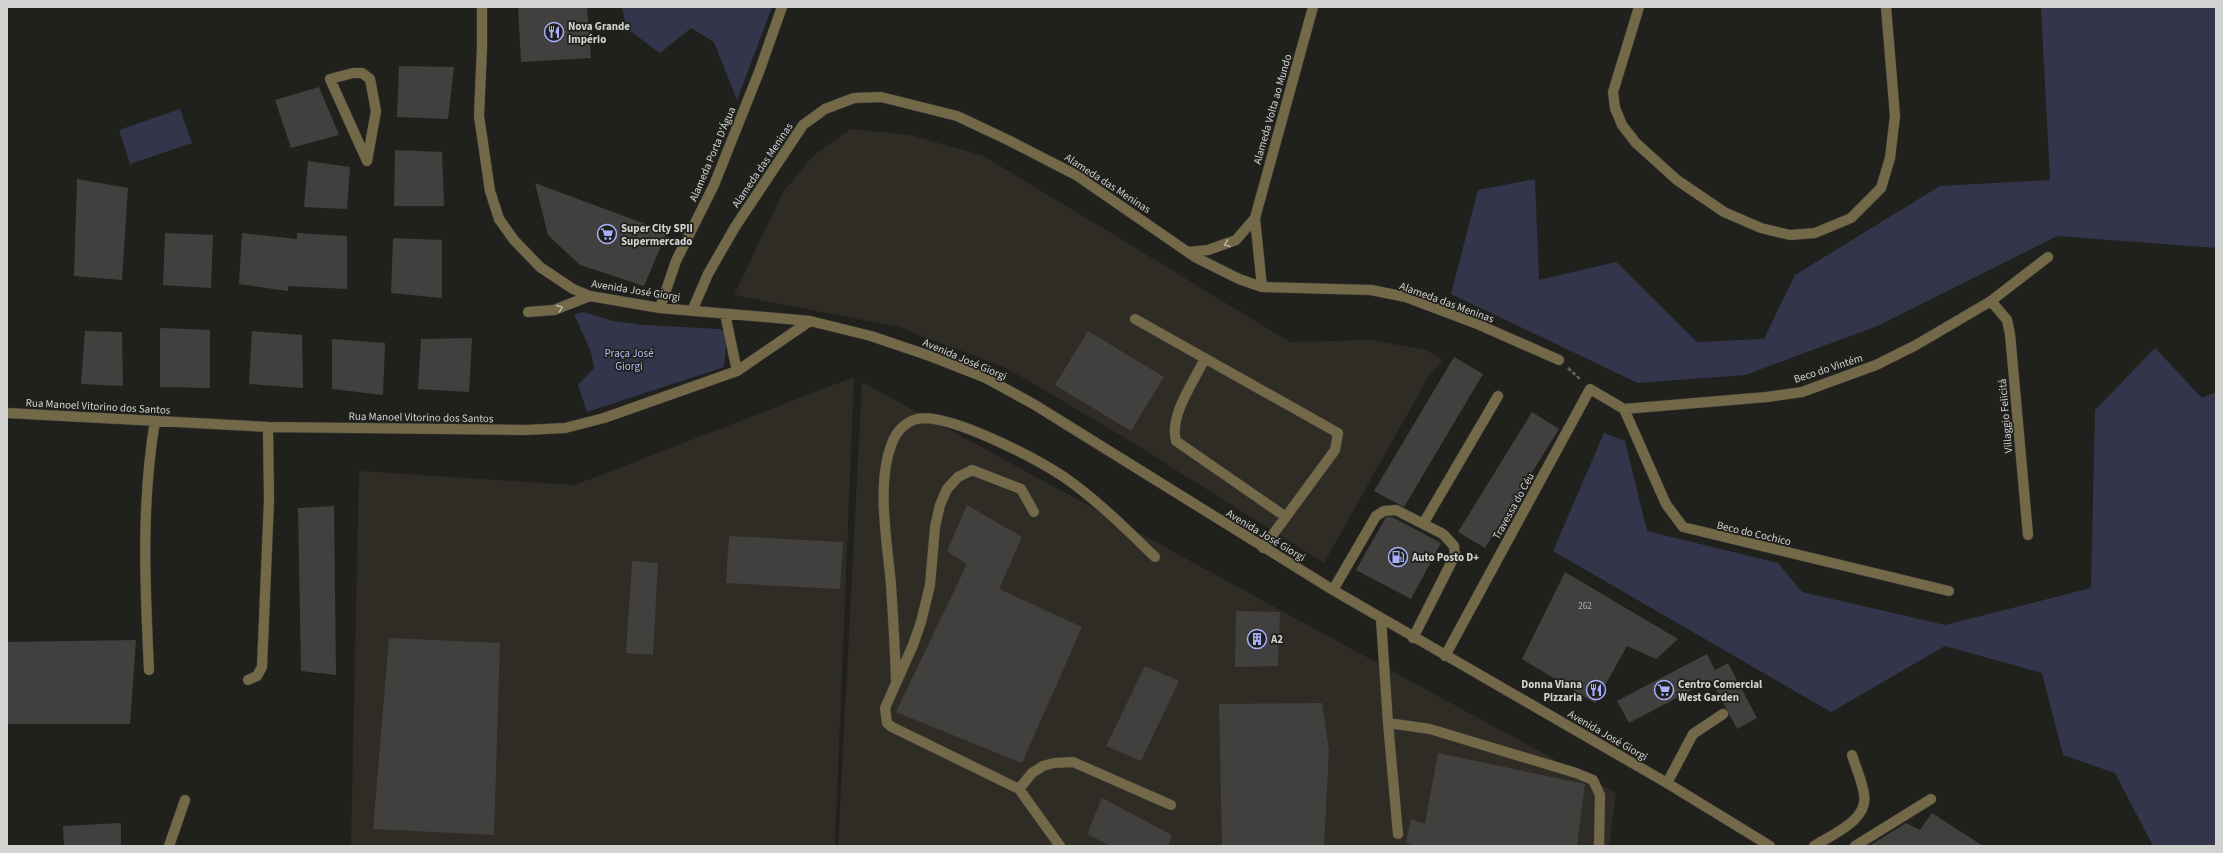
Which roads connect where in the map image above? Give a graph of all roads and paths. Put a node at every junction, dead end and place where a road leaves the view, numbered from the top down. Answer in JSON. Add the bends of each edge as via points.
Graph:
{"nodes":[{"id":1,"x":482,"y":7,"type":"edge"},
{"id":2,"x":782,"y":7,"type":"edge"},
{"id":3,"x":1313,"y":7,"type":"edge"},
{"id":4,"x":1639,"y":7,"type":"edge"},
{"id":5,"x":1886,"y":7,"type":"edge"},
{"id":6,"x":367,"y":161,"type":"joint"},
{"id":7,"x":1255,"y":218,"type":"junction"},
{"id":8,"x":1188,"y":252,"type":"junction"},
{"id":9,"x":2048,"y":257,"type":"dead end"},
{"id":10,"x":1262,"y":287,"type":"junction"},
{"id":11,"x":590,"y":296,"type":"junction"},
{"id":12,"x":1991,"y":301,"type":"junction"},
{"id":13,"x":660,"y":308,"type":"junction"},
{"id":14,"x":692,"y":311,"type":"junction"},
{"id":15,"x":528,"y":312,"type":"dead end"},
{"id":16,"x":725,"y":314,"type":"junction"},
{"id":17,"x":1135,"y":319,"type":"dead end"},
{"id":18,"x":810,"y":321,"type":"junction"},
{"id":19,"x":1205,"y":358,"type":"junction"},
{"id":20,"x":1559,"y":360,"type":"joint"},
{"id":21,"x":737,"y":371,"type":"junction"},
{"id":22,"x":1590,"y":390,"type":"junction"},
{"id":23,"x":1498,"y":396,"type":"dead end"},
{"id":24,"x":1624,"y":409,"type":"junction"},
{"id":25,"x":7,"y":413,"type":"edge"},
{"id":26,"x":155,"y":421,"type":"junction"},
{"id":27,"x":268,"y":427,"type":"junction"},
{"id":28,"x":1034,"y":512,"type":"dead end"},
{"id":29,"x":1286,"y":518,"type":"junction"},
{"id":30,"x":1423,"y":524,"type":"junction"},
{"id":31,"x":2028,"y":535,"type":"dead end"},
{"id":32,"x":1263,"y":548,"type":"junction"},
{"id":33,"x":1155,"y":557,"type":"dead end"},
{"id":34,"x":1333,"y":590,"type":"junction"},
{"id":35,"x":1949,"y":591,"type":"dead end"},
{"id":36,"x":1381,"y":618,"type":"junction"},
{"id":37,"x":1413,"y":638,"type":"junction"},
{"id":38,"x":1445,"y":656,"type":"junction"},
{"id":39,"x":149,"y":670,"type":"dead end"},
{"id":40,"x":248,"y":680,"type":"dead end"},
{"id":41,"x":896,"y":684,"type":"junction"},
{"id":42,"x":1723,"y":714,"type":"dead end"},
{"id":43,"x":1388,"y":722,"type":"junction"},
{"id":44,"x":1852,"y":755,"type":"dead end"},
{"id":45,"x":1667,"y":783,"type":"junction"},
{"id":46,"x":1019,"y":789,"type":"junction"},
{"id":47,"x":1930,"y":798,"type":"dead end"},
{"id":48,"x":185,"y":800,"type":"dead end"},
{"id":49,"x":1170,"y":805,"type":"dead end"},
{"id":50,"x":1398,"y":834,"type":"dead end"},
{"id":51,"x":169,"y":846,"type":"edge"},
{"id":52,"x":1060,"y":846,"type":"edge"},
{"id":53,"x":1599,"y":846,"type":"edge"},
{"id":54,"x":1770,"y":846,"type":"edge"},
{"id":55,"x":1814,"y":846,"type":"edge"},
{"id":56,"x":1855,"y":846,"type":"edge"}],
"edges":[{"from":1,"to":11,"type":"street","name":"Avenida José Giorgi","via":[[478,116],[490,192],[499,219],[514,240],[540,267],[573,289]]},
{"from":2,"to":13,"type":"street","name":"Alameda Porta D'Água","via":[[717,178],[676,261]]},
{"from":3,"to":7,"type":"street","name":"Alameda Volta ao Mundo"},
{"from":4,"to":5,"type":"street","via":[[1613,92],[1614,108],[1622,125],[1636,143],[1677,180],[1724,212],[1761,228],[1790,235],[1815,233],[1851,218],[1880,188],[1890,158],[1895,116]]},
{"from":6,"to":6,"type":"street","via":[[349,120],[330,79],[353,73],[362,73],[370,79],[376,111]]},
{"from":7,"to":8,"type":"street","name":"Alameda Volta ao Mundo","one_way":true,"via":[[1236,240],[1208,250]]},
{"from":7,"to":10,"type":"street","name":"Alameda Volta ao Mundo"},
{"from":8,"to":10,"type":"street","name":"Alameda das Meninas","via":[[1213,267]]},
{"from":8,"to":14,"type":"street","name":"Alameda das Meninas","via":[[1076,175],[957,116],[881,96],[854,98],[824,109],[803,125],[735,227],[708,274]]},
{"from":9,"to":12,"type":"street","name":"Beco do Vintém"},
{"from":10,"to":20,"type":"street","name":"Alameda das Meninas","via":[[1371,290],[1406,297],[1475,322]]},
{"from":11,"to":13,"type":"street","name":"Avenida José Giorgi"},
{"from":15,"to":11,"type":"street","one_way":true,"via":[[554,310]]},
{"from":12,"to":24,"type":"street","name":"Beco do Vintém","via":[[1916,346],[1876,365],[1802,392]]},
{"from":12,"to":31,"type":"street","name":"Villaggio Felicitá","via":[[2007,320],[2010,334]]},
{"from":13,"to":14,"type":"street","name":"Avenida José Giorgi"},
{"from":14,"to":16,"type":"street","name":"Avenida José Giorgi"},
{"from":16,"to":18,"type":"street","name":"Avenida José Giorgi"},
{"from":16,"to":21,"type":"street"},
{"from":17,"to":19,"type":"street"},
{"from":18,"to":21,"type":"street","name":"Rua Manoel Vitorino dos Santos"},
{"from":18,"to":32,"type":"street","name":"Avenida José Giorgi","via":[[871,336],[986,378],[1035,404]]},
{"from":19,"to":29,"type":"street","via":[[1176,417],[1176,441]]},
{"from":19,"to":29,"type":"street","via":[[1338,433],[1335,450]]},
{"from":20,"to":22,"type":"path"},
{"from":21,"to":27,"type":"street","name":"Rua Manoel Vitorino dos Santos","via":[[604,418],[565,428],[526,430]]},
{"from":22,"to":24,"type":"street"},
{"from":22,"to":38,"type":"street","name":"Travessa do Céu"},
{"from":23,"to":30,"type":"street"},
{"from":24,"to":35,"type":"street","name":"Beco do Cochico","via":[[1666,504],[1684,527]]},
{"from":25,"to":26,"type":"street","name":"Rua Manoel Vitorino dos Santos"},
{"from":26,"to":27,"type":"street","name":"Rua Manoel Vitorino dos Santos"},
{"from":26,"to":39,"type":"street","via":[[146,484],[144,577]]},
{"from":27,"to":40,"type":"street","via":[[269,500],[262,667],[257,676]]},
{"from":28,"to":41,"type":"street","via":[[1021,489],[972,470],[958,477],[947,490],[940,505],[935,527],[930,585],[920,622]]},
{"from":29,"to":32,"type":"street"},
{"from":30,"to":34,"type":"street","via":[[1396,510],[1384,511],[1376,516]]},
{"from":30,"to":37,"type":"street","via":[[1443,534],[1454,546],[1455,555]]},
{"from":32,"to":34,"type":"street","name":"Avenida José Giorgi"},
{"from":33,"to":41,"type":"street","via":[[1106,510],[1064,477],[1021,452],[940,420],[918,419],[904,425],[892,442],[883,491]]},
{"from":34,"to":36,"type":"street","name":"Avenida José Giorgi"},
{"from":36,"to":37,"type":"street","name":"Avenida José Giorgi"},
{"from":36,"to":43,"type":"street"},
{"from":37,"to":38,"type":"street","name":"Avenida José Giorgi"},
{"from":38,"to":45,"type":"street","name":"Avenida José Giorgi"},
{"from":41,"to":46,"type":"street","via":[[885,708],[884,716],[887,723]]},
{"from":42,"to":45,"type":"street","via":[[1693,734]]},
{"from":43,"to":50,"type":"street"},
{"from":43,"to":53,"type":"street","via":[[1430,729],[1594,780],[1600,795]]},
{"from":44,"to":55,"type":"street","via":[[1864,793],[1863,809],[1858,817]]},
{"from":45,"to":54,"type":"street","name":"Avenida José Giorgi"},
{"from":46,"to":49,"type":"street","via":[[1032,773],[1043,766],[1073,762]]},
{"from":46,"to":52,"type":"street"},
{"from":47,"to":56,"type":"street"},
{"from":48,"to":51,"type":"street"}]}
